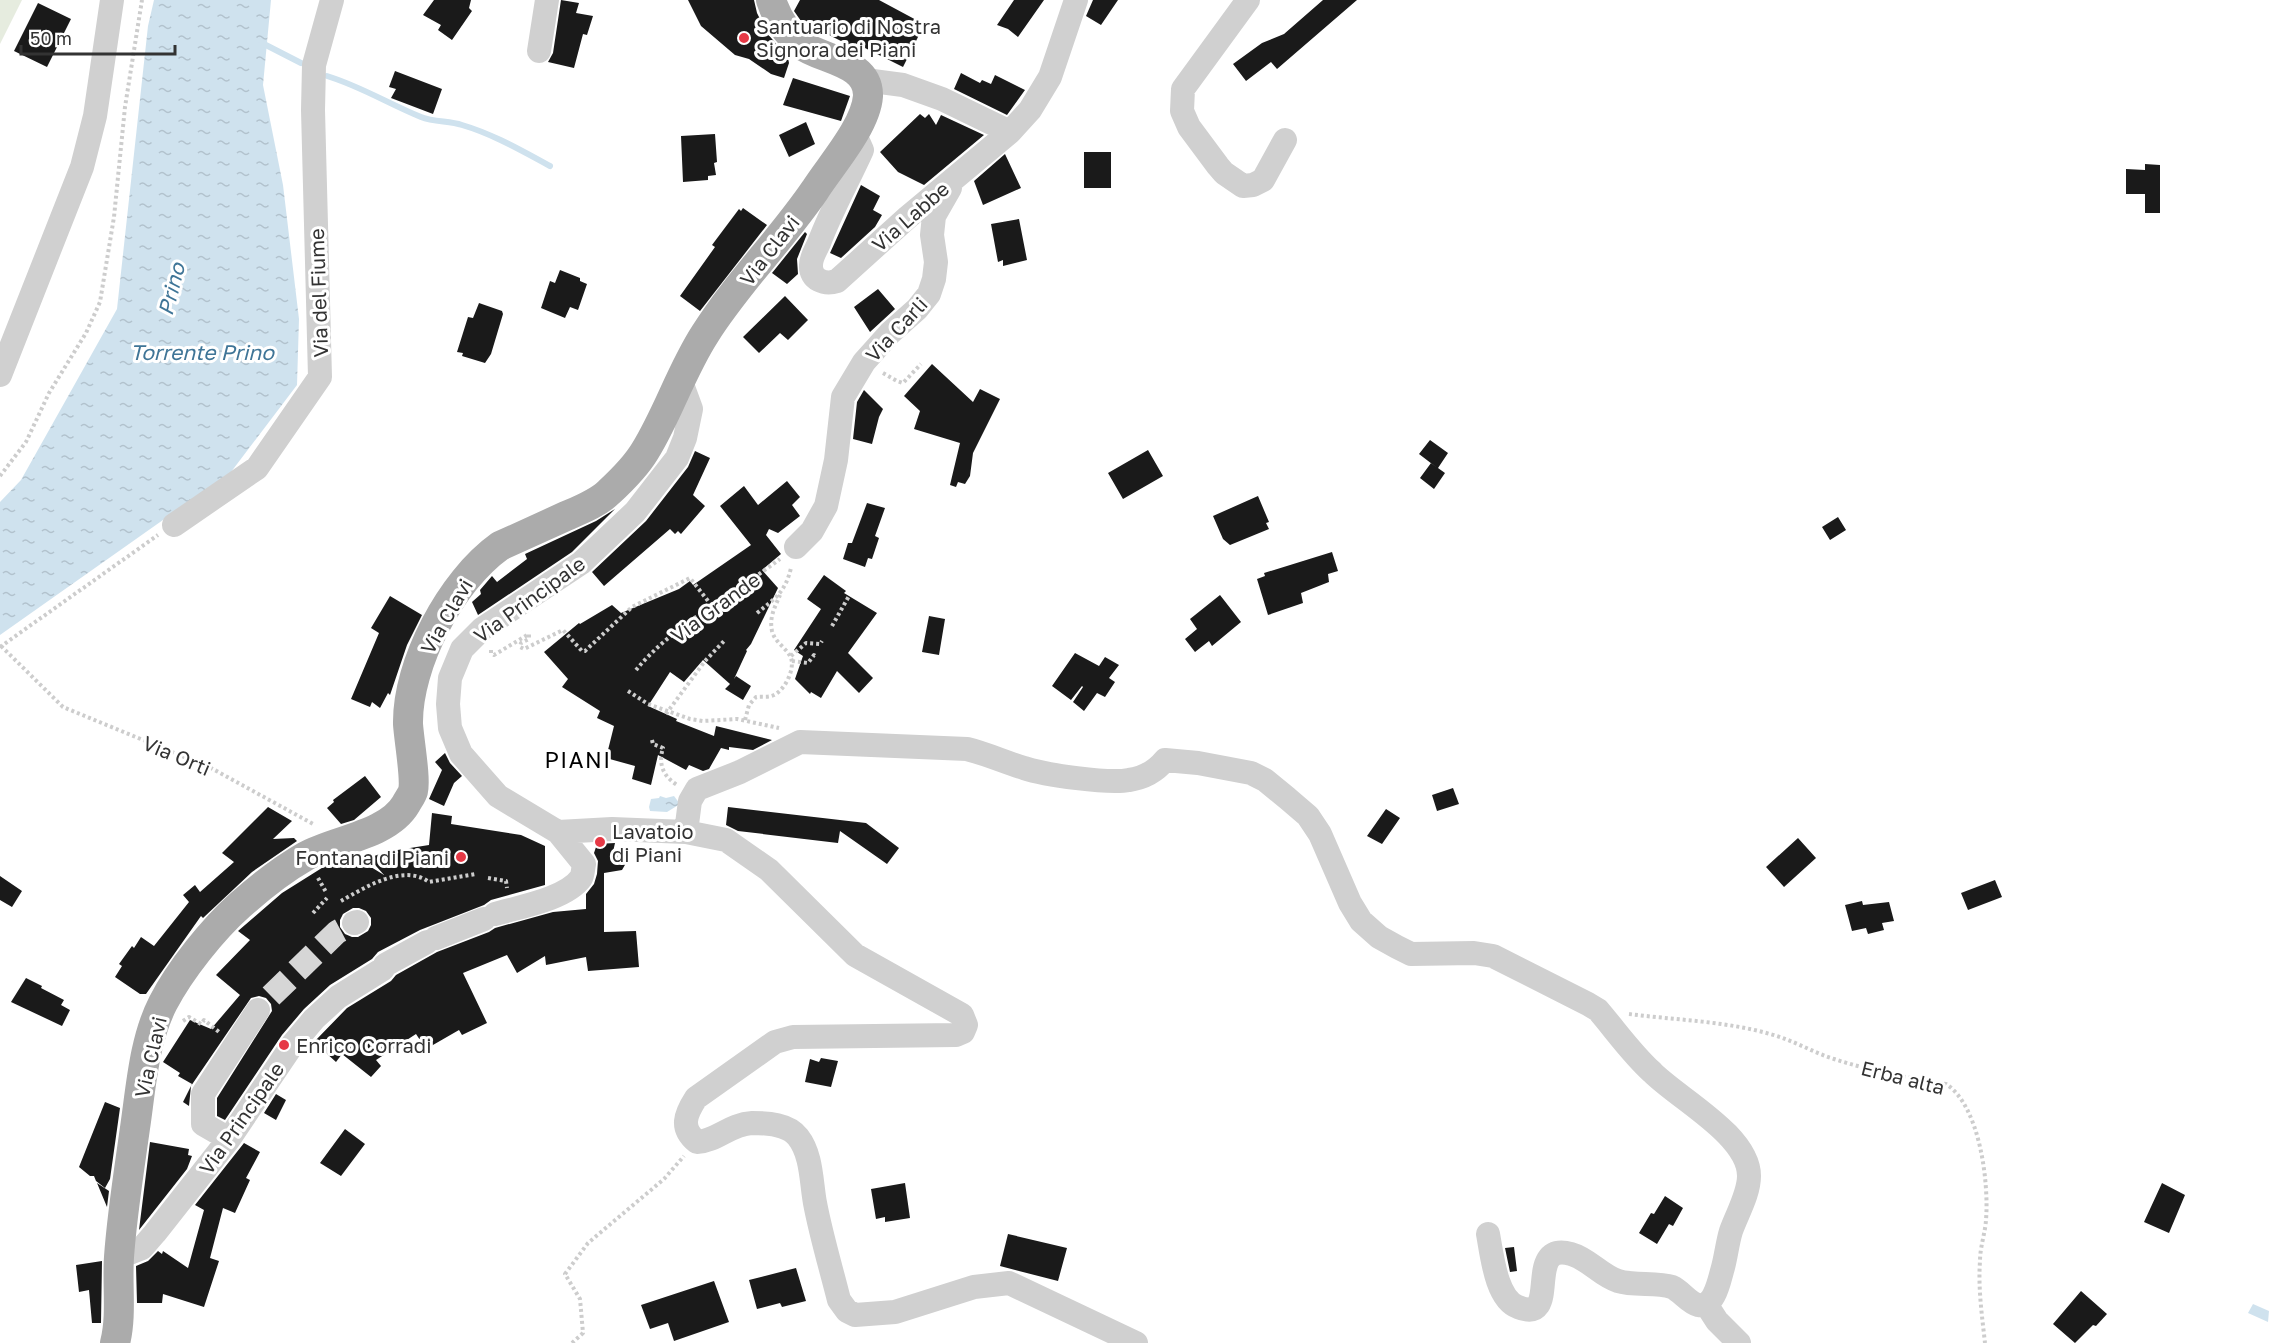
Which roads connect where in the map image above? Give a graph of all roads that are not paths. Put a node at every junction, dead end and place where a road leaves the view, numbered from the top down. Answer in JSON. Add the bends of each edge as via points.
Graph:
{"nodes":[{"id":1,"x":112,"y":0,"type":"edge"},
{"id":2,"x":332,"y":0,"type":"edge"},
{"id":3,"x":548,"y":0,"type":"edge"},
{"id":4,"x":771,"y":0,"type":"edge"},
{"id":5,"x":1076,"y":0,"type":"edge"},
{"id":6,"x":1248,"y":0,"type":"edge"},
{"id":7,"x":539,"y":51,"type":"dead end"},
{"id":8,"x":865,"y":80,"type":"junction"},
{"id":9,"x":854,"y":132,"type":"junction"},
{"id":10,"x":1010,"y":132,"type":"junction"},
{"id":11,"x":1284,"y":140,"type":"dead end"},
{"id":12,"x":958,"y":174,"type":"junction"},
{"id":13,"x":0,"y":375,"type":"edge"},
{"id":14,"x":680,"y":379,"type":"junction"},
{"id":15,"x":174,"y":525,"type":"road end"},
{"id":16,"x":796,"y":547,"type":"road end"},
{"id":17,"x":686,"y":831,"type":"junction"},
{"id":18,"x":558,"y":832,"type":"junction"},
{"id":19,"x":265,"y":1003,"type":"tunnel mouth"},
{"id":20,"x":229,"y":1139,"type":"junction"},
{"id":21,"x":1488,"y":1234,"type":"dead end"},
{"id":22,"x":119,"y":1257,"type":"junction"},
{"id":23,"x":1706,"y":1304,"type":"junction"},
{"id":24,"x":115,"y":1343,"type":"edge"},
{"id":25,"x":1136,"y":1343,"type":"edge"},
{"id":26,"x":1738,"y":1343,"type":"edge"}],
"edges":[{"from":1,"to":13,"type":"street","via":[[95,116],[82,167]]},
{"from":2,"to":15,"type":"street","name":"Via del Fiume","via":[[314,65],[320,377],[257,468]]},
{"from":3,"to":7,"type":"street"},
{"from":4,"to":8,"type":"main road","via":[[777,19],[802,46],[850,66]]},
{"from":5,"to":10,"type":"street","name":"Via Labbe","via":[[1050,77],[1030,110]]},
{"from":6,"to":11,"type":"street","via":[[1183,89],[1182,111],[1218,166],[1244,186],[1263,180]]},
{"from":8,"to":9,"type":"main road","name":"Via Clavi","via":[[868,96]]},
{"from":8,"to":10,"type":"street","via":[[913,88]]},
{"from":9,"to":12,"type":"street","name":"Via Labbe","via":[[862,150],[811,264],[813,274],[821,281],[837,281]]},
{"from":9,"to":14,"type":"main road","name":"Via Clavi","via":[[705,333]]},
{"from":10,"to":12,"type":"street","name":"Via Labbe"},
{"from":12,"to":16,"type":"street","name":"Via Carli","via":[[934,216],[936,262],[929,294],[864,362],[843,397],[826,506],[812,531]]},
{"from":14,"to":18,"type":"street","name":"Via Principale","via":[[691,409],[677,458],[634,512],[581,563],[482,629],[462,649],[450,678],[450,728],[462,754],[498,796]]},
{"from":14,"to":22,"type":"main road","name":"Via Clavi","via":[[645,452],[607,495],[488,554],[446,609],[422,655],[411,696],[408,722],[413,790],[405,807],[369,832],[306,856],[240,905],[206,941],[163,1002],[142,1080]]},
{"from":17,"to":18,"type":"street"},
{"from":17,"to":23,"type":"street","via":[[690,801],[697,789],[800,742],[967,749],[1025,769],[1108,780],[1129,781],[1148,774],[1165,760],[1251,773],[1308,816],[1350,903],[1361,921],[1379,937],[1411,954],[1493,956],[1598,1011],[1651,1072],[1692,1103],[1738,1148],[1749,1176],[1722,1271],[1712,1299]]},
{"from":17,"to":25,"type":"street","via":[[726,840],[769,870],[855,956],[962,1015],[966,1025],[963,1032],[942,1037],[793,1037],[774,1042],[696,1098],[685,1122],[689,1136],[697,1143],[709,1142],[738,1124],[785,1126],[797,1135],[807,1150],[815,1204],[839,1300],[855,1315],[895,1312],[974,1287],[1009,1283]]},
{"from":18,"to":20,"type":"street","name":"Via Principale","via":[[584,864],[582,877],[550,898],[432,940],[338,996],[293,1044]]},
{"from":19,"to":20,"type":"street","via":[[202,1094],[203,1124]]},
{"from":20,"to":22,"type":"street","name":"Via Principale","via":[[142,1248]]},
{"from":21,"to":23,"type":"street","via":[[1499,1285],[1515,1306],[1524,1309],[1531,1311],[1541,1302],[1548,1259],[1566,1253],[1580,1257],[1617,1281],[1672,1287],[1698,1305]]},
{"from":22,"to":24,"type":"main road","name":"Via Clavi"},
{"from":23,"to":26,"type":"street"}]}
